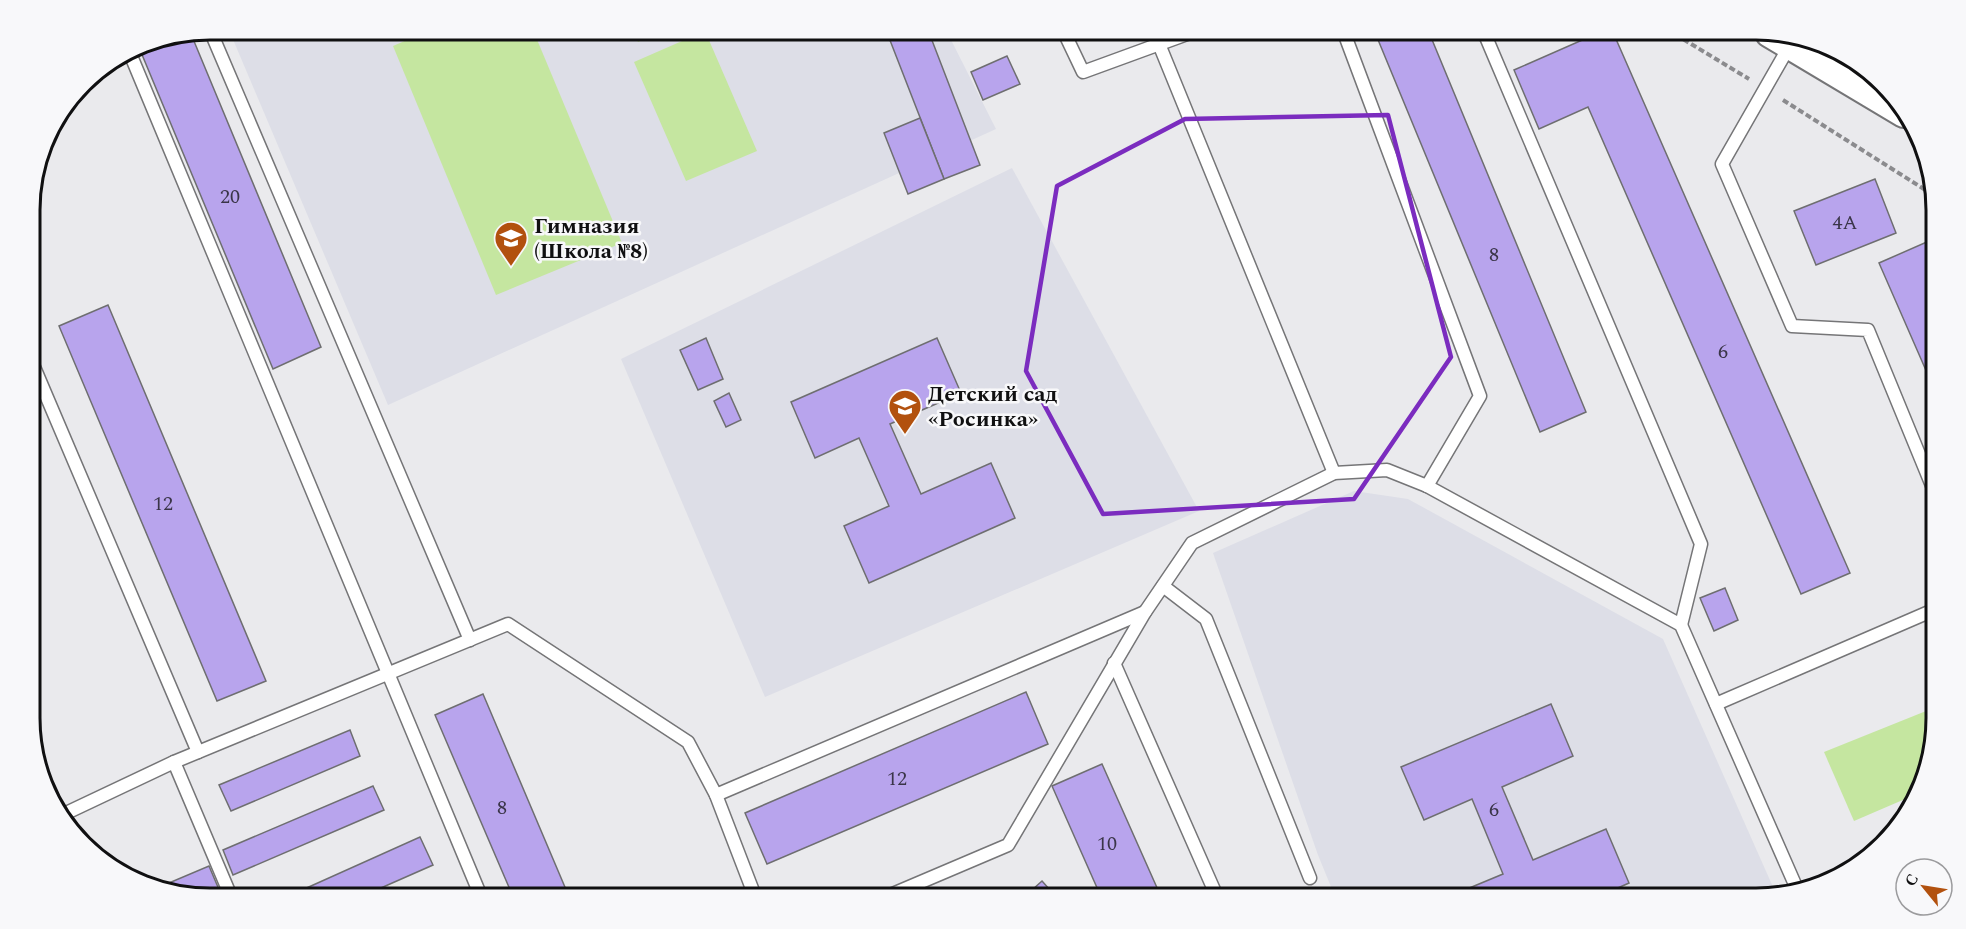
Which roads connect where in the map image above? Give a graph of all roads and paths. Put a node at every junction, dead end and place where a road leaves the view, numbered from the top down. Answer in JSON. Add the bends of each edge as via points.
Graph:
{"nodes":[{"id":1,"x":1068,"y":40,"type":"edge"},
{"id":2,"x":1169,"y":40,"type":"edge"},
{"id":3,"x":1347,"y":40,"type":"edge"},
{"id":4,"x":1487,"y":40,"type":"edge"},
{"id":5,"x":1685,"y":40,"type":"edge"},
{"id":6,"x":215,"y":41,"type":"edge"},
{"id":7,"x":1779,"y":43,"type":"edge"},
{"id":8,"x":1159,"y":44,"type":"junction"},
{"id":9,"x":1789,"y":44,"type":"edge"},
{"id":10,"x":132,"y":59,"type":"edge"},
{"id":11,"x":1765,"y":89,"type":"junction"},
{"id":12,"x":1878,"y":92,"type":"edge"},
{"id":13,"x":1924,"y":189,"type":"edge"},
{"id":14,"x":41,"y":383,"type":"edge"},
{"id":15,"x":1926,"y":471,"type":"edge"},
{"id":16,"x":1334,"y":473,"type":"junction"},
{"id":17,"x":1427,"y":486,"type":"junction"},
{"id":18,"x":1163,"y":586,"type":"junction"},
{"id":19,"x":1145,"y":612,"type":"junction"},
{"id":20,"x":1926,"y":613,"type":"edge"},
{"id":21,"x":1681,"y":625,"type":"junction"},
{"id":22,"x":470,"y":640,"type":"junction"},
{"id":23,"x":1114,"y":663,"type":"junction"},
{"id":24,"x":387,"y":674,"type":"junction"},
{"id":25,"x":1716,"y":704,"type":"junction"},
{"id":26,"x":198,"y":752,"type":"junction"},
{"id":27,"x":174,"y":762,"type":"junction"},
{"id":28,"x":716,"y":795,"type":"junction"},
{"id":29,"x":69,"y":812,"type":"edge"},
{"id":30,"x":1310,"y":878,"type":"dead end"},
{"id":31,"x":1795,"y":884,"type":"edge"},
{"id":32,"x":227,"y":888,"type":"edge"},
{"id":33,"x":477,"y":888,"type":"edge"},
{"id":34,"x":752,"y":888,"type":"edge"},
{"id":35,"x":906,"y":888,"type":"edge"},
{"id":36,"x":1213,"y":888,"type":"edge"}],
"edges":[{"from":1,"to":8,"type":"lane","via":[[1083,72]]},
{"from":2,"to":8,"type":"lane"},
{"from":3,"to":17,"type":"lane","via":[[1480,396]]},
{"from":4,"to":21,"type":"lane","via":[[1701,544]]},
{"from":5,"to":11,"type":"path"},
{"from":6,"to":22,"type":"lane"},
{"from":7,"to":11,"type":"lane"},
{"from":8,"to":16,"type":"lane"},
{"from":9,"to":12,"type":"street"},
{"from":10,"to":24,"type":"lane"},
{"from":11,"to":13,"type":"path"},
{"from":11,"to":15,"type":"lane","via":[[1722,164],[1792,326],[1868,330]]},
{"from":14,"to":26,"type":"lane"},
{"from":16,"to":17,"type":"lane","via":[[1387,470]]},
{"from":16,"to":18,"type":"lane","via":[[1192,543]]},
{"from":17,"to":21,"type":"lane"},
{"from":18,"to":19,"type":"lane"},
{"from":18,"to":30,"type":"lane","via":[[1206,619]]},
{"from":19,"to":23,"type":"lane"},
{"from":19,"to":28,"type":"lane"},
{"from":20,"to":25,"type":"lane"},
{"from":21,"to":25,"type":"lane"},
{"from":22,"to":24,"type":"lane"},
{"from":22,"to":28,"type":"lane","via":[[508,624],[688,742]]},
{"from":23,"to":35,"type":"lane","via":[[1008,844]]},
{"from":23,"to":36,"type":"lane"},
{"from":24,"to":26,"type":"lane"},
{"from":24,"to":33,"type":"lane"},
{"from":25,"to":31,"type":"lane"},
{"from":26,"to":27,"type":"lane"},
{"from":27,"to":29,"type":"lane"},
{"from":27,"to":32,"type":"lane"},
{"from":28,"to":34,"type":"lane"}]}
